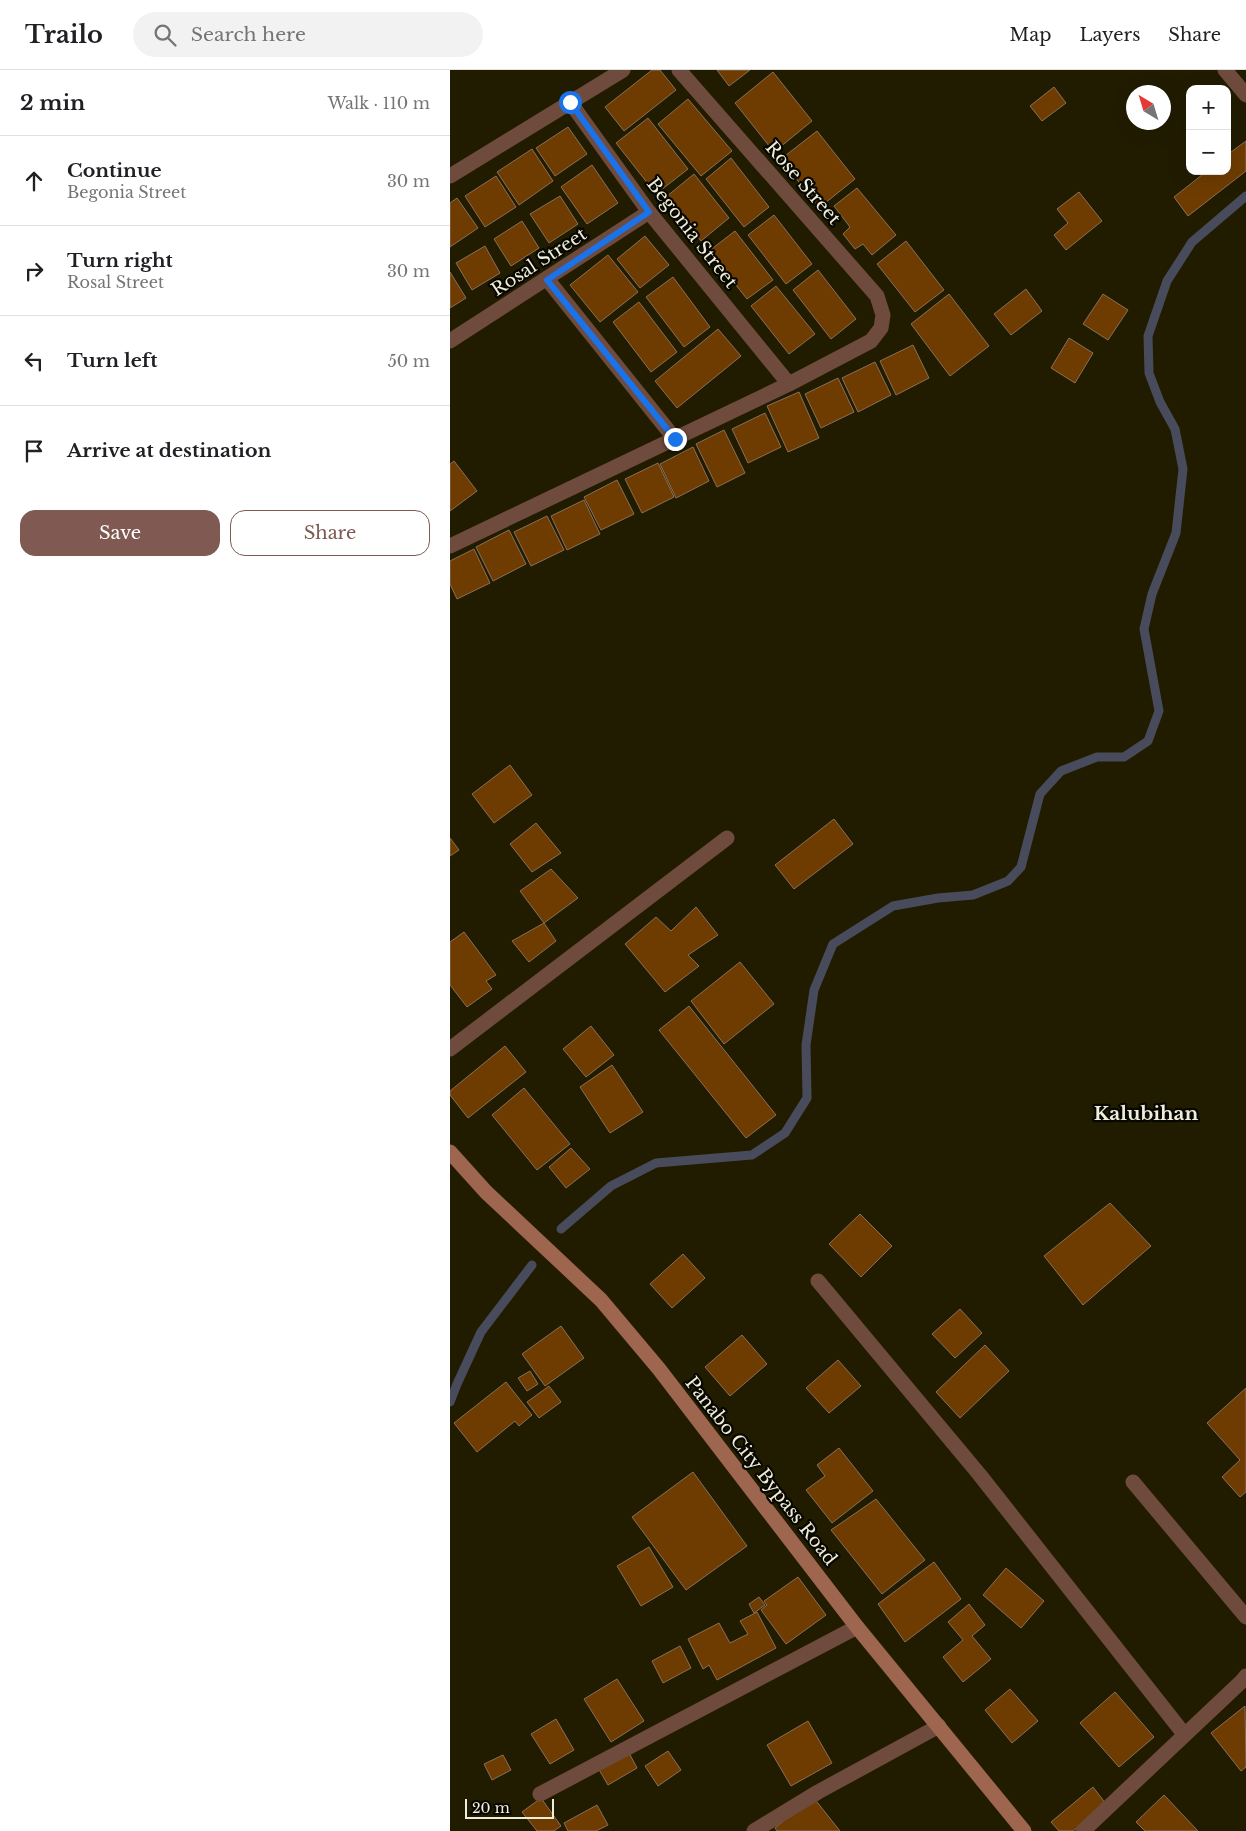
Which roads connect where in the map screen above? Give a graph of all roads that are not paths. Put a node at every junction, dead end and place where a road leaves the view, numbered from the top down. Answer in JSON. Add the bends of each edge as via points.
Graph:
{"nodes":[{"id":1,"x":623,"y":70,"type":"edge"},
{"id":2,"x":679,"y":70,"type":"edge"},
{"id":3,"x":1225,"y":70,"type":"edge"},
{"id":4,"x":1246,"y":95,"type":"edge"},
{"id":5,"x":570,"y":102,"type":"junction"},
{"id":6,"x":450,"y":176,"type":"edge"},
{"id":7,"x":649,"y":212,"type":"junction"},
{"id":8,"x":547,"y":280,"type":"junction"},
{"id":9,"x":450,"y":341,"type":"edge"},
{"id":10,"x":789,"y":384,"type":"junction"},
{"id":11,"x":675,"y":439,"type":"junction"},
{"id":12,"x":450,"y":546,"type":"edge"},
{"id":13,"x":727,"y":838,"type":"dead end"},
{"id":14,"x":450,"y":1049,"type":"edge"},
{"id":15,"x":450,"y":1152,"type":"edge"},
{"id":16,"x":818,"y":1281,"type":"dead end"},
{"id":17,"x":1133,"y":1482,"type":"dead end"},
{"id":18,"x":1246,"y":1617,"type":"edge"},
{"id":19,"x":857,"y":1627,"type":"junction"},
{"id":20,"x":1246,"y":1676,"type":"edge"},
{"id":21,"x":939,"y":1726,"type":"junction"},
{"id":22,"x":1184,"y":1734,"type":"junction"},
{"id":23,"x":540,"y":1794,"type":"dead end"},
{"id":24,"x":754,"y":1831,"type":"edge"},
{"id":25,"x":1024,"y":1831,"type":"edge"},
{"id":26,"x":1082,"y":1831,"type":"edge"}],
"edges":[{"from":1,"to":5,"type":"street"},
{"from":2,"to":10,"type":"street","name":"Rose Street","via":[[877,296],[883,315],[881,328],[871,341]]},
{"from":3,"to":4,"type":"street"},
{"from":5,"to":6,"type":"street"},
{"from":5,"to":7,"type":"street","name":"Begonia Street"},
{"from":7,"to":8,"type":"street","name":"Rosal Street"},
{"from":7,"to":10,"type":"street","name":"Begonia Street"},
{"from":8,"to":9,"type":"street","name":"Rosal Street"},
{"from":8,"to":11,"type":"street"},
{"from":10,"to":11,"type":"street"},
{"from":11,"to":12,"type":"street"},
{"from":13,"to":14,"type":"street"},
{"from":15,"to":19,"type":"main road","name":"Panabo City Bypass Road","via":[[486,1192],[601,1300],[659,1369]]},
{"from":16,"to":22,"type":"street","via":[[979,1474]]},
{"from":17,"to":18,"type":"street"},
{"from":19,"to":21,"type":"main road","name":"Panabo City Bypass Road"},
{"from":19,"to":23,"type":"street"},
{"from":20,"to":22,"type":"street"},
{"from":21,"to":24,"type":"street"},
{"from":21,"to":25,"type":"main road","name":"Panabo City Bypass Road"},
{"from":22,"to":26,"type":"street"}]}
